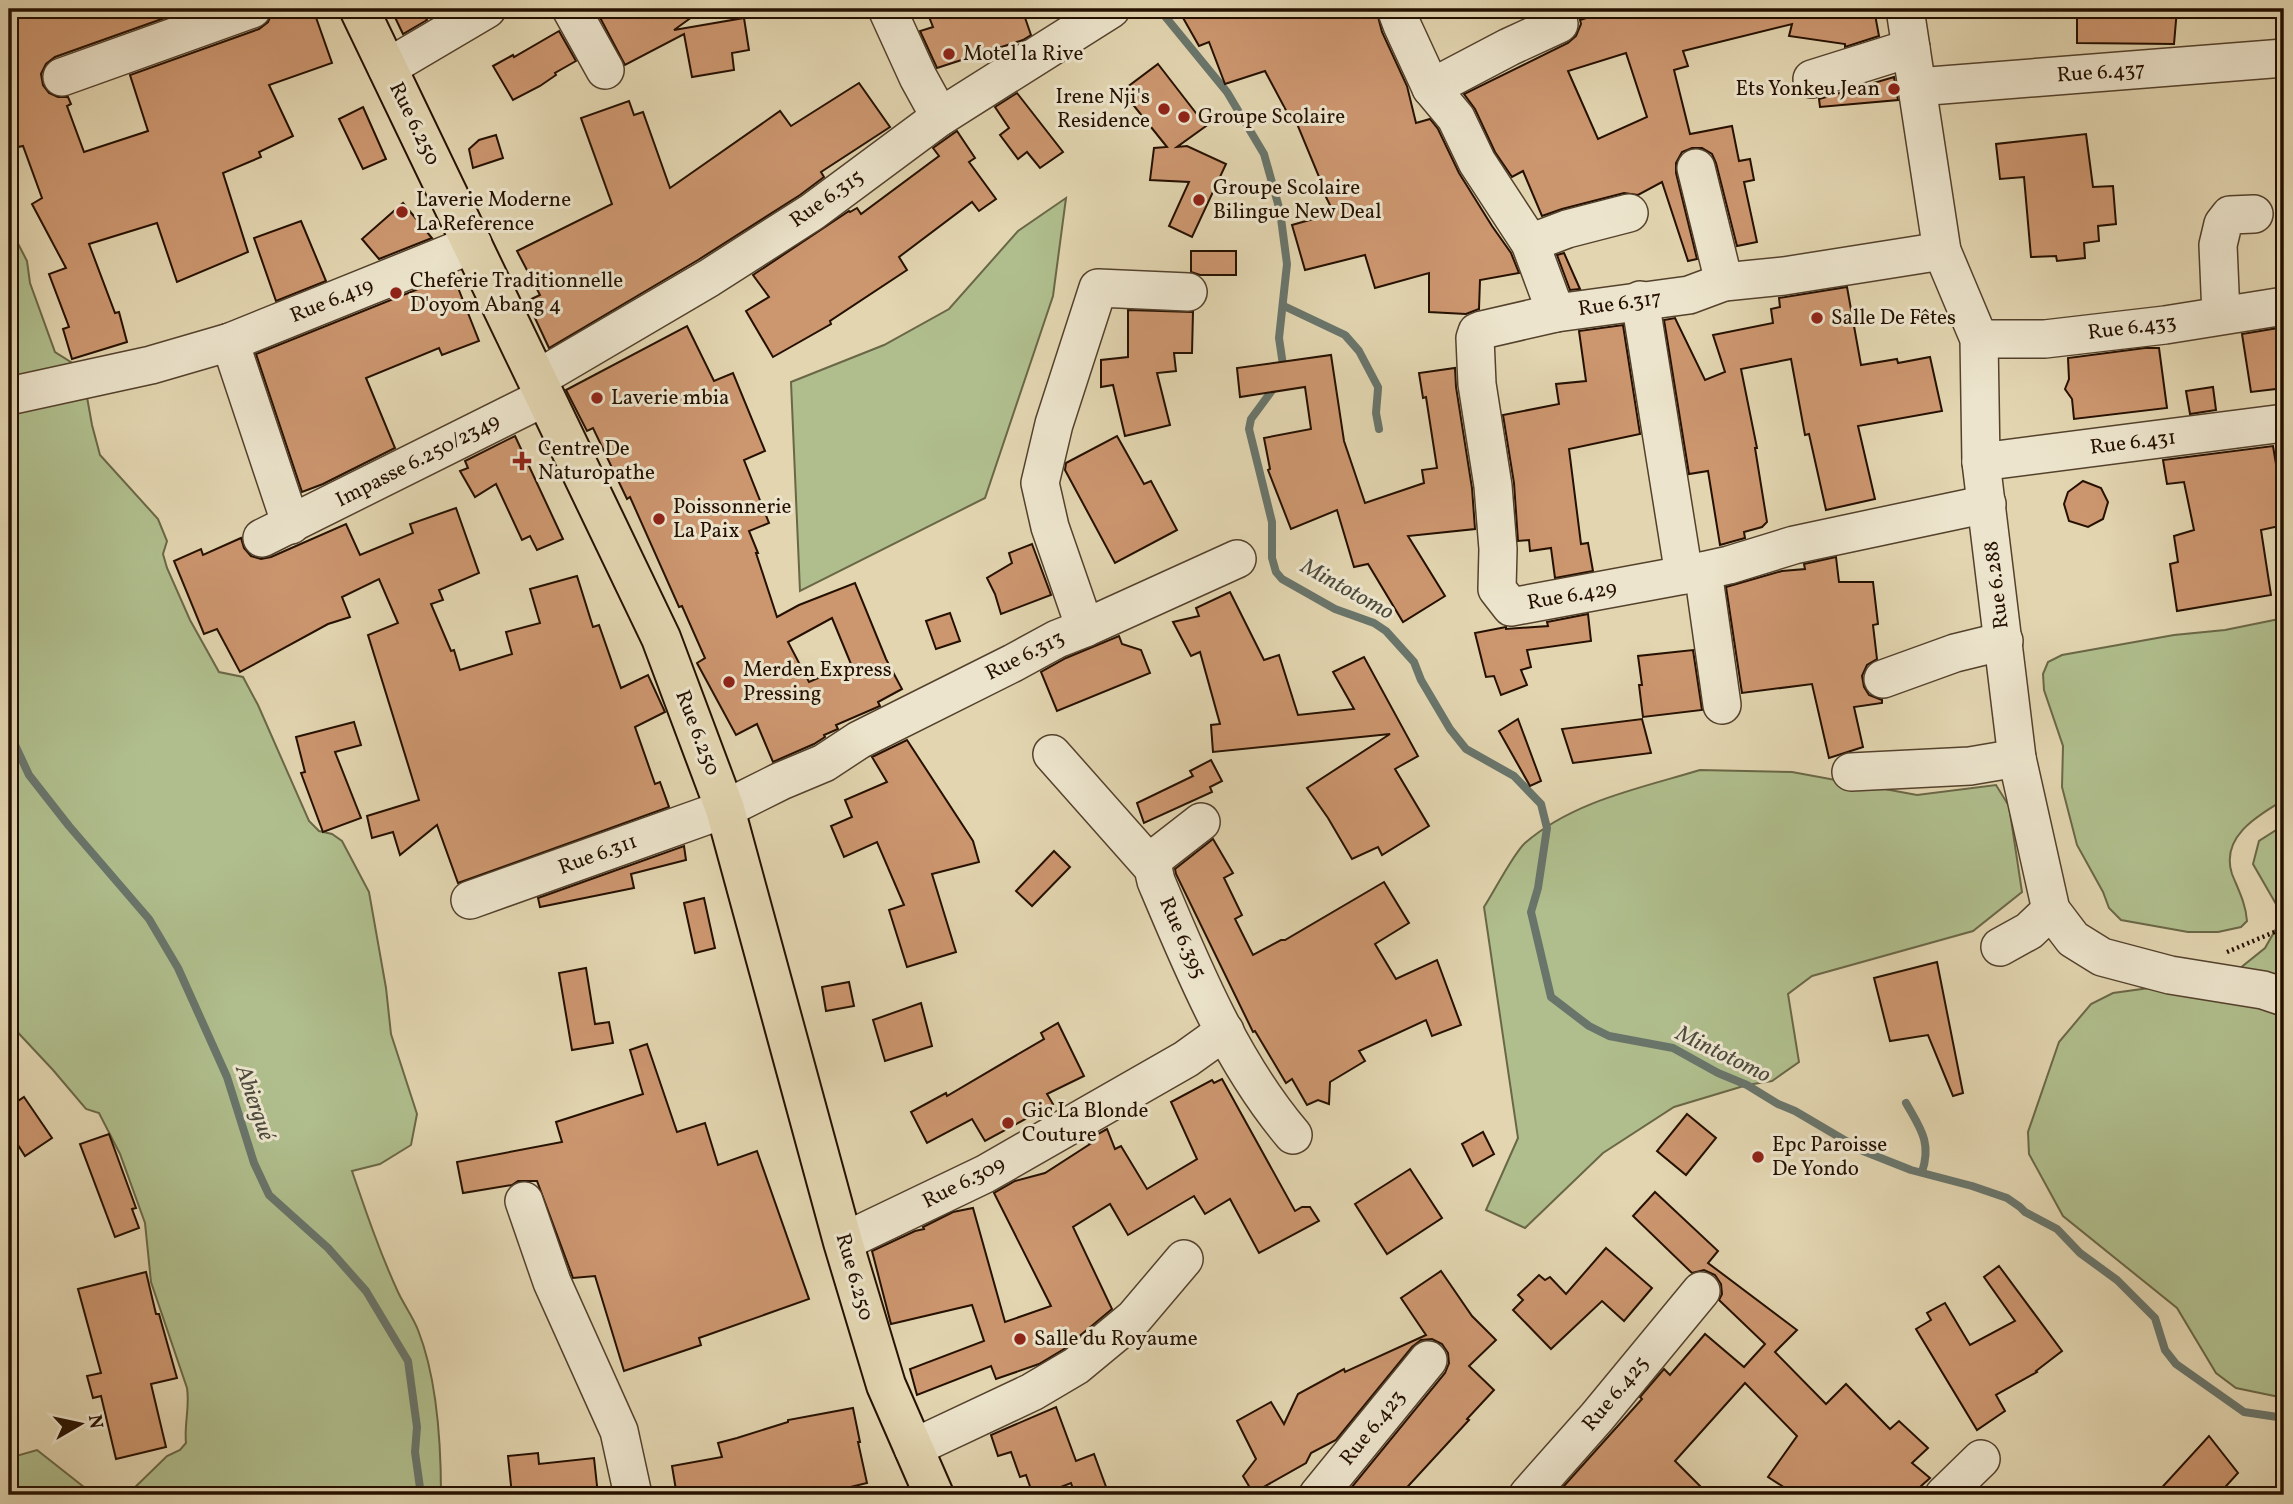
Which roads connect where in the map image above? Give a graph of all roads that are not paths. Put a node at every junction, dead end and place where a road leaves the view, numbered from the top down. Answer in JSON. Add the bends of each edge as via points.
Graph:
{"nodes":[{"id":1,"x":252,"y":9,"type":"edge"},
{"id":2,"x":359,"y":9,"type":"edge"},
{"id":3,"x":487,"y":9,"type":"edge"},
{"id":4,"x":571,"y":9,"type":"edge"},
{"id":5,"x":887,"y":9,"type":"edge"},
{"id":6,"x":1111,"y":9,"type":"edge"},
{"id":7,"x":1396,"y":9,"type":"edge"},
{"id":8,"x":1905,"y":9,"type":"edge"},
{"id":9,"x":1559,"y":24,"type":"dead end"},
{"id":10,"x":1911,"y":48,"type":"junction"},
{"id":11,"x":2284,"y":58,"type":"edge"},
{"id":12,"x":387,"y":68,"type":"junction"},
{"id":13,"x":605,"y":70,"type":"dead end"},
{"id":14,"x":62,"y":77,"type":"dead end"},
{"id":15,"x":1812,"y":79,"type":"dead end"},
{"id":16,"x":1917,"y":87,"type":"junction"},
{"id":17,"x":1431,"y":88,"type":"junction"},
{"id":18,"x":940,"y":117,"type":"junction"},
{"id":19,"x":1696,"y":168,"type":"dead end"},
{"id":20,"x":1629,"y":213,"type":"dead end"},
{"id":21,"x":2254,"y":214,"type":"dead end"},
{"id":22,"x":1530,"y":243,"type":"junction"},
{"id":23,"x":473,"y":244,"type":"junction"},
{"id":24,"x":1942,"y":251,"type":"junction"},
{"id":25,"x":1724,"y":282,"type":"junction"},
{"id":26,"x":1188,"y":292,"type":"dead end"},
{"id":27,"x":1640,"y":300,"type":"junction"},
{"id":28,"x":2284,"y":306,"type":"edge"},
{"id":29,"x":1556,"y":313,"type":"junction"},
{"id":30,"x":2221,"y":315,"type":"junction"},
{"id":31,"x":1979,"y":339,"type":"junction"},
{"id":32,"x":230,"y":342,"type":"junction"},
{"id":33,"x":541,"y":388,"type":"junction"},
{"id":34,"x":9,"y":396,"type":"edge"},
{"id":35,"x":2284,"y":423,"type":"edge"},
{"id":36,"x":1981,"y":463,"type":"junction"},
{"id":37,"x":1987,"y":504,"type":"junction"},
{"id":38,"x":1237,"y":559,"type":"dead end"},
{"id":39,"x":1694,"y":573,"type":"junction"},
{"id":40,"x":1085,"y":628,"type":"junction"},
{"id":41,"x":2004,"y":641,"type":"junction"},
{"id":42,"x":1883,"y":678,"type":"dead end"},
{"id":43,"x":1722,"y":705,"type":"dead end"},
{"id":44,"x":1052,"y":754,"type":"dead end"},
{"id":45,"x":2018,"y":758,"type":"junction"},
{"id":46,"x":1851,"y":772,"type":"dead end"},
{"id":47,"x":726,"y":809,"type":"junction"},
{"id":48,"x":1201,"y":822,"type":"dead end"},
{"id":49,"x":1153,"y":868,"type":"junction"},
{"id":50,"x":470,"y":900,"type":"dead end"},
{"id":51,"x":2051,"y":911,"type":"junction"},
{"id":52,"x":2000,"y":947,"type":"dead end"},
{"id":53,"x":2284,"y":997,"type":"edge"},
{"id":54,"x":1226,"y":1031,"type":"junction"},
{"id":55,"x":1293,"y":1135,"type":"dead end"},
{"id":56,"x":524,"y":1201,"type":"dead end"},
{"id":57,"x":843,"y":1242,"type":"junction"},
{"id":58,"x":1184,"y":1259,"type":"dead end"},
{"id":59,"x":1701,"y":1291,"type":"dead end"},
{"id":60,"x":1428,"y":1360,"type":"dead end"},
{"id":61,"x":913,"y":1448,"type":"junction"},
{"id":62,"x":1981,"y":1459,"type":"dead end"},
{"id":63,"x":633,"y":1495,"type":"edge"},
{"id":64,"x":934,"y":1495,"type":"edge"},
{"id":65,"x":1318,"y":1495,"type":"edge"},
{"id":66,"x":1528,"y":1495,"type":"edge"},
{"id":67,"x":1944,"y":1495,"type":"edge"}],
"edges":[{"from":1,"to":14,"type":"street"},
{"from":2,"to":12,"type":"main road","name":"Rue 6.250"},
{"from":3,"to":12,"type":"street"},
{"from":4,"to":13,"type":"street"},
{"from":5,"to":18,"type":"street"},
{"from":6,"to":18,"type":"street","name":"Rue 6.315"},
{"from":7,"to":17,"type":"street","name":"Rue 6.317"},
{"from":8,"to":10,"type":"street","name":"Rue 6.288"},
{"from":9,"to":17,"type":"street"},
{"from":10,"to":15,"type":"street"},
{"from":10,"to":16,"type":"street","name":"Rue 6.288"},
{"from":11,"to":16,"type":"street","name":"Rue 6.437"},
{"from":12,"to":23,"type":"main road","name":"Rue 6.250"},
{"from":16,"to":24,"type":"street","name":"Rue 6.288"},
{"from":17,"to":22,"type":"street","name":"Rue 6.317","via":[[1456,118],[1477,162]]},
{"from":18,"to":33,"type":"street","name":"Rue 6.315","via":[[811,212]]},
{"from":19,"to":25,"type":"street"},
{"from":20,"to":22,"type":"street"},
{"from":21,"to":30,"type":"street","via":[[2230,215],[2223,223],[2218,245]]},
{"from":22,"to":29,"type":"street","name":"Rue 6.317"},
{"from":23,"to":32,"type":"street","name":"Rue 6.419"},
{"from":23,"to":33,"type":"main road","name":"Rue 6.250"},
{"from":24,"to":25,"type":"street","name":"Rue 6.317"},
{"from":24,"to":31,"type":"street","name":"Rue 6.288"},
{"from":25,"to":27,"type":"street","name":"Rue 6.317","via":[[1689,295]]},
{"from":26,"to":40,"type":"street","name":"Rue 6.313","via":[[1098,288],[1054,424],[1040,484]]},
{"from":27,"to":29,"type":"street","name":"Rue 6.317"},
{"from":27,"to":39,"type":"street"},
{"from":28,"to":30,"type":"street","name":"Rue 6.433"},
{"from":29,"to":39,"type":"street","name":"Rue 6.429","via":[[1482,330],[1475,338],[1477,384],[1493,486],[1497,589],[1511,607]]},
{"from":30,"to":31,"type":"street","name":"Rue 6.433","via":[[2045,339]]},
{"from":31,"to":36,"type":"street","name":"Rue 6.288"},
{"from":32,"to":33,"type":"street","name":"Impasse 6.250/2349","via":[[276,531]]},
{"from":32,"to":34,"type":"street","name":"Rue 6.419","via":[[151,365]]},
{"from":33,"to":47,"type":"main road","name":"Rue 6.250","via":[[661,638]]},
{"from":35,"to":36,"type":"street","name":"Rue 6.431"},
{"from":36,"to":37,"type":"street","name":"Rue 6.288"},
{"from":37,"to":39,"type":"street","name":"Rue 6.429","via":[[1794,545]]},
{"from":37,"to":41,"type":"street","name":"Rue 6.288"},
{"from":38,"to":40,"type":"street"},
{"from":39,"to":43,"type":"street"},
{"from":40,"to":47,"type":"street","name":"Rue 6.313"},
{"from":41,"to":42,"type":"street"},
{"from":41,"to":45,"type":"street","name":"Rue 6.288"},
{"from":44,"to":49,"type":"street","name":"Rue 6.395"},
{"from":45,"to":46,"type":"street","via":[[1970,766]]},
{"from":45,"to":51,"type":"street","name":"Rue 6.288"},
{"from":47,"to":50,"type":"street","name":"Rue 6.311"},
{"from":47,"to":57,"type":"main road","name":"Rue 6.250"},
{"from":48,"to":49,"type":"street","via":[[1156,857]]},
{"from":49,"to":54,"type":"street","name":"Rue 6.395","via":[[1186,952]]},
{"from":51,"to":52,"type":"street","via":[[2029,931]]},
{"from":51,"to":53,"type":"street","name":"Rue 6.288","via":[[2073,939],[2102,957]]},
{"from":54,"to":55,"type":"street","name":"Rue 6.395","via":[[1268,1107]]},
{"from":54,"to":57,"type":"street","name":"Rue 6.309","via":[[1186,1059],[985,1174]]},
{"from":56,"to":63,"type":"street","via":[[552,1282],[619,1431]]},
{"from":57,"to":61,"type":"main road","name":"Rue 6.250","via":[[886,1385]]},
{"from":58,"to":61,"type":"street","via":[[1134,1318],[1076,1366]]},
{"from":59,"to":66,"type":"street","name":"Rue 6.425"},
{"from":60,"to":65,"type":"street","name":"Rue 6.423"},
{"from":61,"to":64,"type":"main road","name":"Rue 6.250"},
{"from":62,"to":67,"type":"street"}]}
